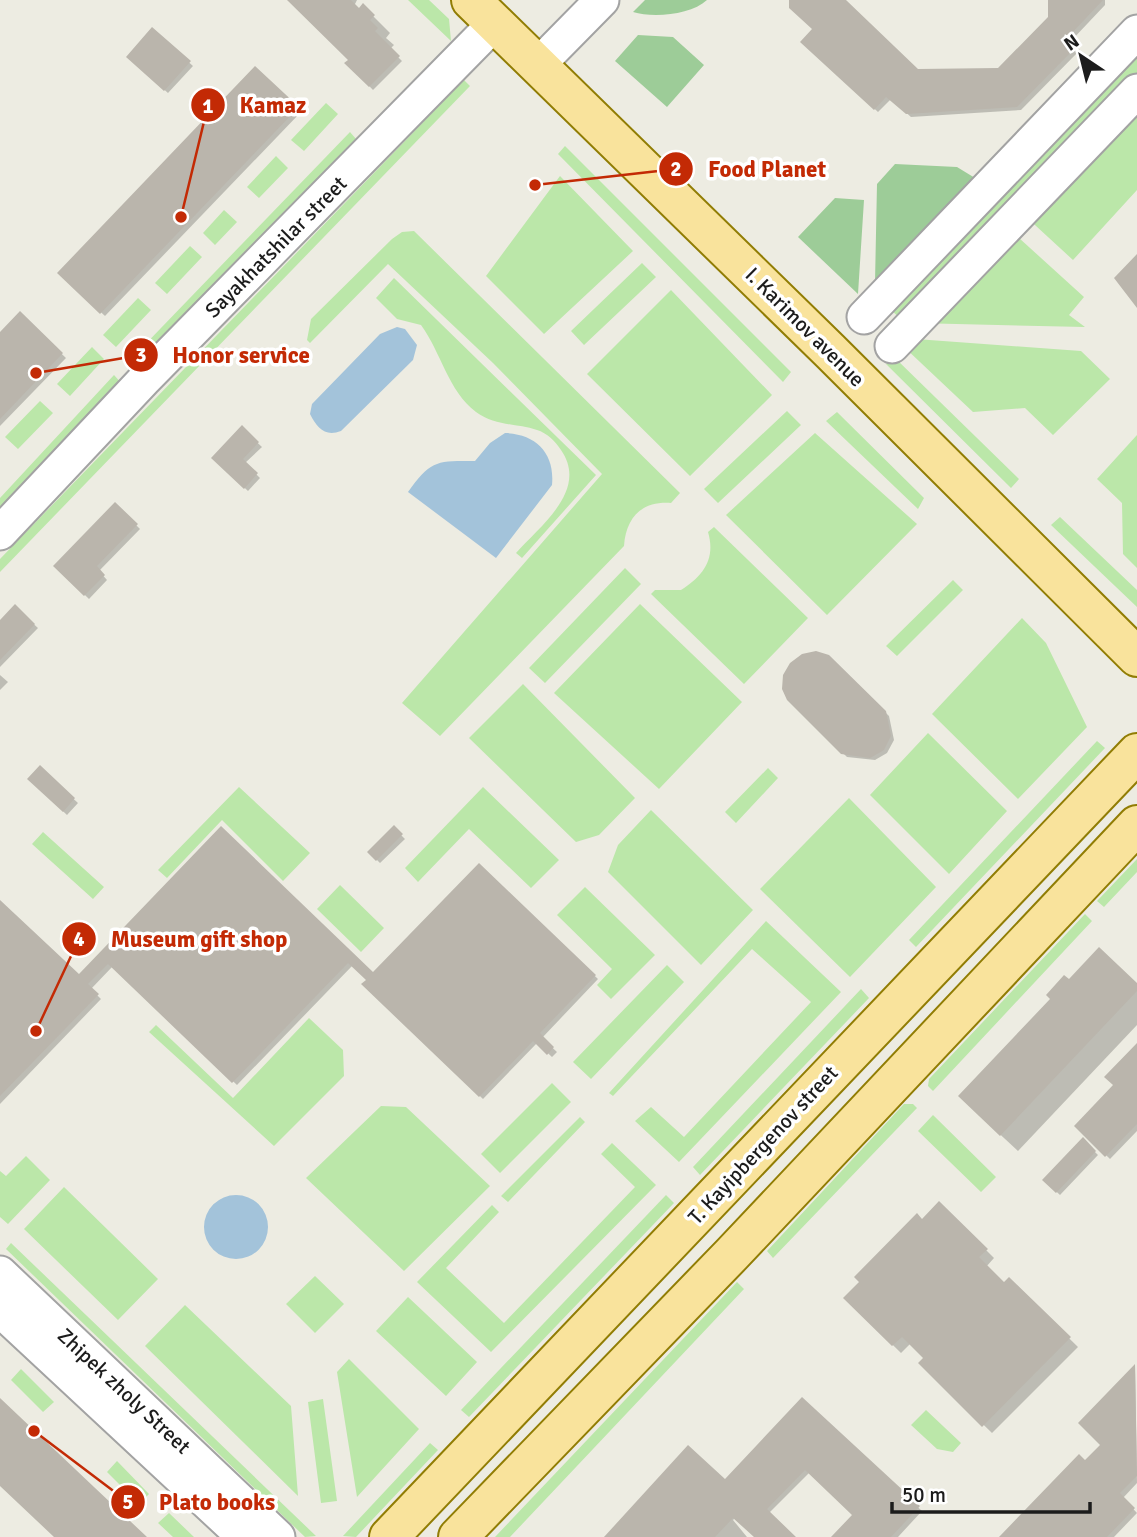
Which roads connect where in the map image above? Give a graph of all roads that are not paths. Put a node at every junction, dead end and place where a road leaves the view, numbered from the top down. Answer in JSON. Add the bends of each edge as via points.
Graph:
{"nodes":[{"id":1,"x":602,"y":0,"type":"edge"},
{"id":2,"x":483,"y":12,"type":"edge"},
{"id":3,"x":1137,"y":32,"type":"edge"},
{"id":4,"x":538,"y":65,"type":"junction"},
{"id":5,"x":1137,"y":91,"type":"edge"},
{"id":6,"x":864,"y":317,"type":"dead end"},
{"id":7,"x":892,"y":346,"type":"dead end"},
{"id":8,"x":0,"y":533,"type":"edge"},
{"id":9,"x":1137,"y":657,"type":"edge"},
{"id":10,"x":1137,"y":753,"type":"edge"},
{"id":11,"x":1137,"y":825,"type":"edge"},
{"id":12,"x":0,"y":1273,"type":"edge"},
{"id":13,"x":0,"y":1310,"type":"edge"},
{"id":14,"x":244,"y":1537,"type":"edge"},
{"id":15,"x":278,"y":1537,"type":"edge"},
{"id":16,"x":388,"y":1537,"type":"edge"},
{"id":17,"x":458,"y":1537,"type":"edge"}],
"edges":[{"from":1,"to":4,"type":"street"},
{"from":2,"to":4,"type":"main road","name":"I. Karimov avenue"},
{"from":2,"to":8,"type":"street","name":"Sayakhatshilar street"},
{"from":3,"to":6,"type":"street"},
{"from":4,"to":9,"type":"main road","name":"I. Karimov avenue"},
{"from":5,"to":7,"type":"street"},
{"from":10,"to":16,"type":"main road","name":"T. Kayipbergenov street"},
{"from":11,"to":17,"type":"main road"},
{"from":12,"to":15,"type":"street","name":"Zhipek zholy Street"},
{"from":13,"to":14,"type":"street","name":"Zhipek zholy Street"}]}
